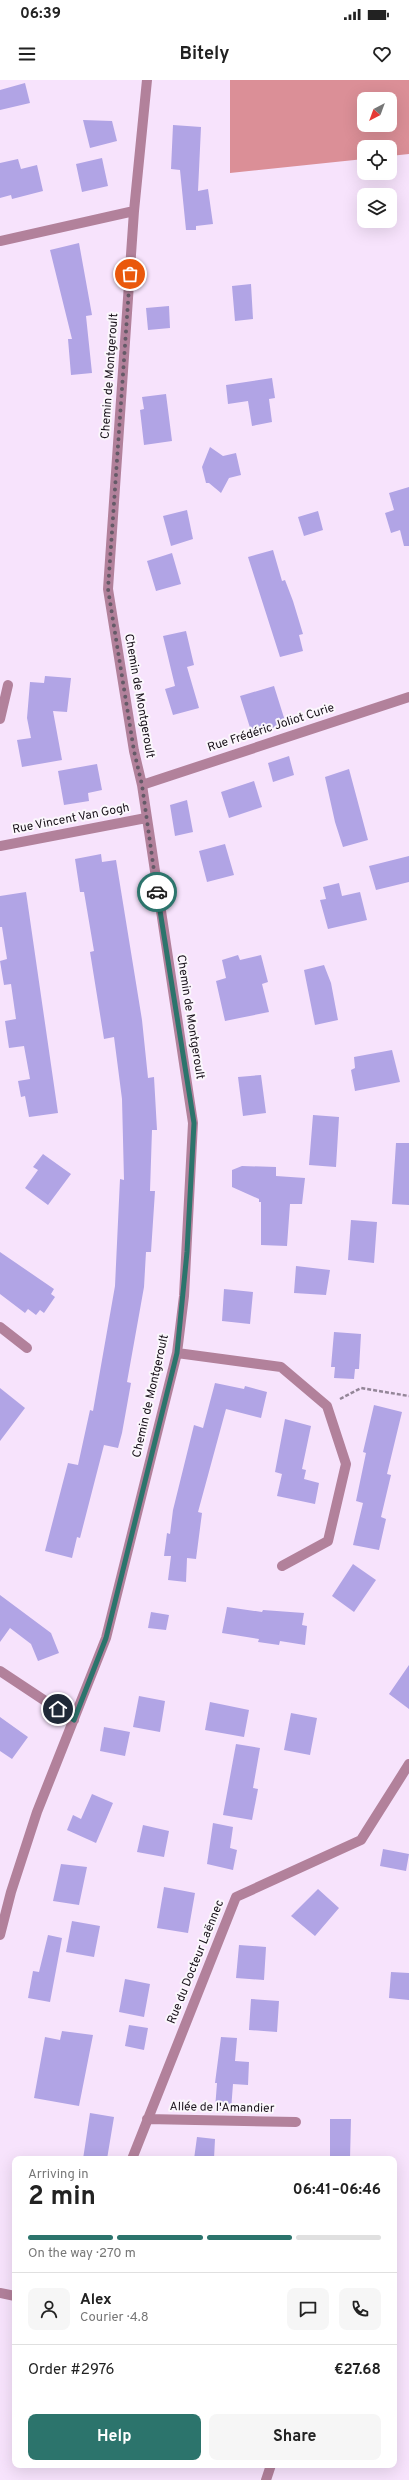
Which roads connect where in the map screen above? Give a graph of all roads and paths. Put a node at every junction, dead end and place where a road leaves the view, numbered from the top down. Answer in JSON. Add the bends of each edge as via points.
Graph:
{"nodes":[{"id":1,"x":147,"y":80,"type":"edge"},
{"id":2,"x":134,"y":211,"type":"junction"},
{"id":3,"x":0,"y":241,"type":"edge"},
{"id":4,"x":8,"y":685,"type":"dead end"},
{"id":5,"x":409,"y":697,"type":"edge"},
{"id":6,"x":0,"y":719,"type":"edge"},
{"id":7,"x":142,"y":785,"type":"junction"},
{"id":8,"x":146,"y":818,"type":"junction"},
{"id":9,"x":0,"y":846,"type":"edge"},
{"id":10,"x":0,"y":1328,"type":"edge"},
{"id":11,"x":27,"y":1348,"type":"dead end"},
{"id":12,"x":177,"y":1353,"type":"junction"},
{"id":13,"x":409,"y":1396,"type":"edge"},
{"id":14,"x":327,"y":1406,"type":"junction"},
{"id":15,"x":282,"y":1566,"type":"dead end"},
{"id":16,"x":0,"y":1671,"type":"edge"},
{"id":17,"x":74,"y":1720,"type":"junction"},
{"id":18,"x":409,"y":1764,"type":"edge"},
{"id":19,"x":0,"y":1935,"type":"edge"},
{"id":20,"x":147,"y":2120,"type":"junction"},
{"id":21,"x":296,"y":2122,"type":"dead end"},
{"id":22,"x":133,"y":2156,"type":"edge"},
{"id":23,"x":0,"y":2293,"type":"edge"},
{"id":24,"x":12,"y":2295,"type":"edge"},
{"id":25,"x":270,"y":2468,"type":"edge"},
{"id":26,"x":266,"y":2480,"type":"edge"}],
"edges":[{"from":1,"to":2,"type":"street","name":"Chemin de Montgeroult"},
{"from":2,"to":3,"type":"street"},
{"from":2,"to":7,"type":"street","name":"Chemin de Montgeroult","via":[[108,589],[134,751]]},
{"from":4,"to":6,"type":"street"},
{"from":5,"to":7,"type":"street","name":"Rue Frédéric Joliot Curie"},
{"from":7,"to":8,"type":"street","name":"Chemin de Montgeroult"},
{"from":8,"to":9,"type":"street","name":"Rue Vincent Van Gogh"},
{"from":8,"to":12,"type":"street","name":"Chemin de Montgeroult","via":[[194,1123],[187,1252]]},
{"from":10,"to":11,"type":"street"},
{"from":12,"to":14,"type":"street","via":[[281,1367]]},
{"from":12,"to":17,"type":"street","name":"Chemin de Montgeroult","via":[[106,1638]]},
{"from":13,"to":14,"type":"path","via":[[361,1388]]},
{"from":14,"to":15,"type":"street","via":[[346,1464],[328,1542]]},
{"from":16,"to":17,"type":"street"},
{"from":17,"to":19,"type":"street","name":"Chemin de Montgeroult","via":[[37,1812]]},
{"from":18,"to":20,"type":"street","name":"Rue du Docteur Laënnec","via":[[361,1840],[236,1897]]},
{"from":20,"to":21,"type":"street","name":"Allée de l'Amandier"},
{"from":20,"to":22,"type":"street","name":"Rue du Docteur Laënnec"},
{"from":23,"to":24,"type":"street"},
{"from":25,"to":26,"type":"street"}]}
